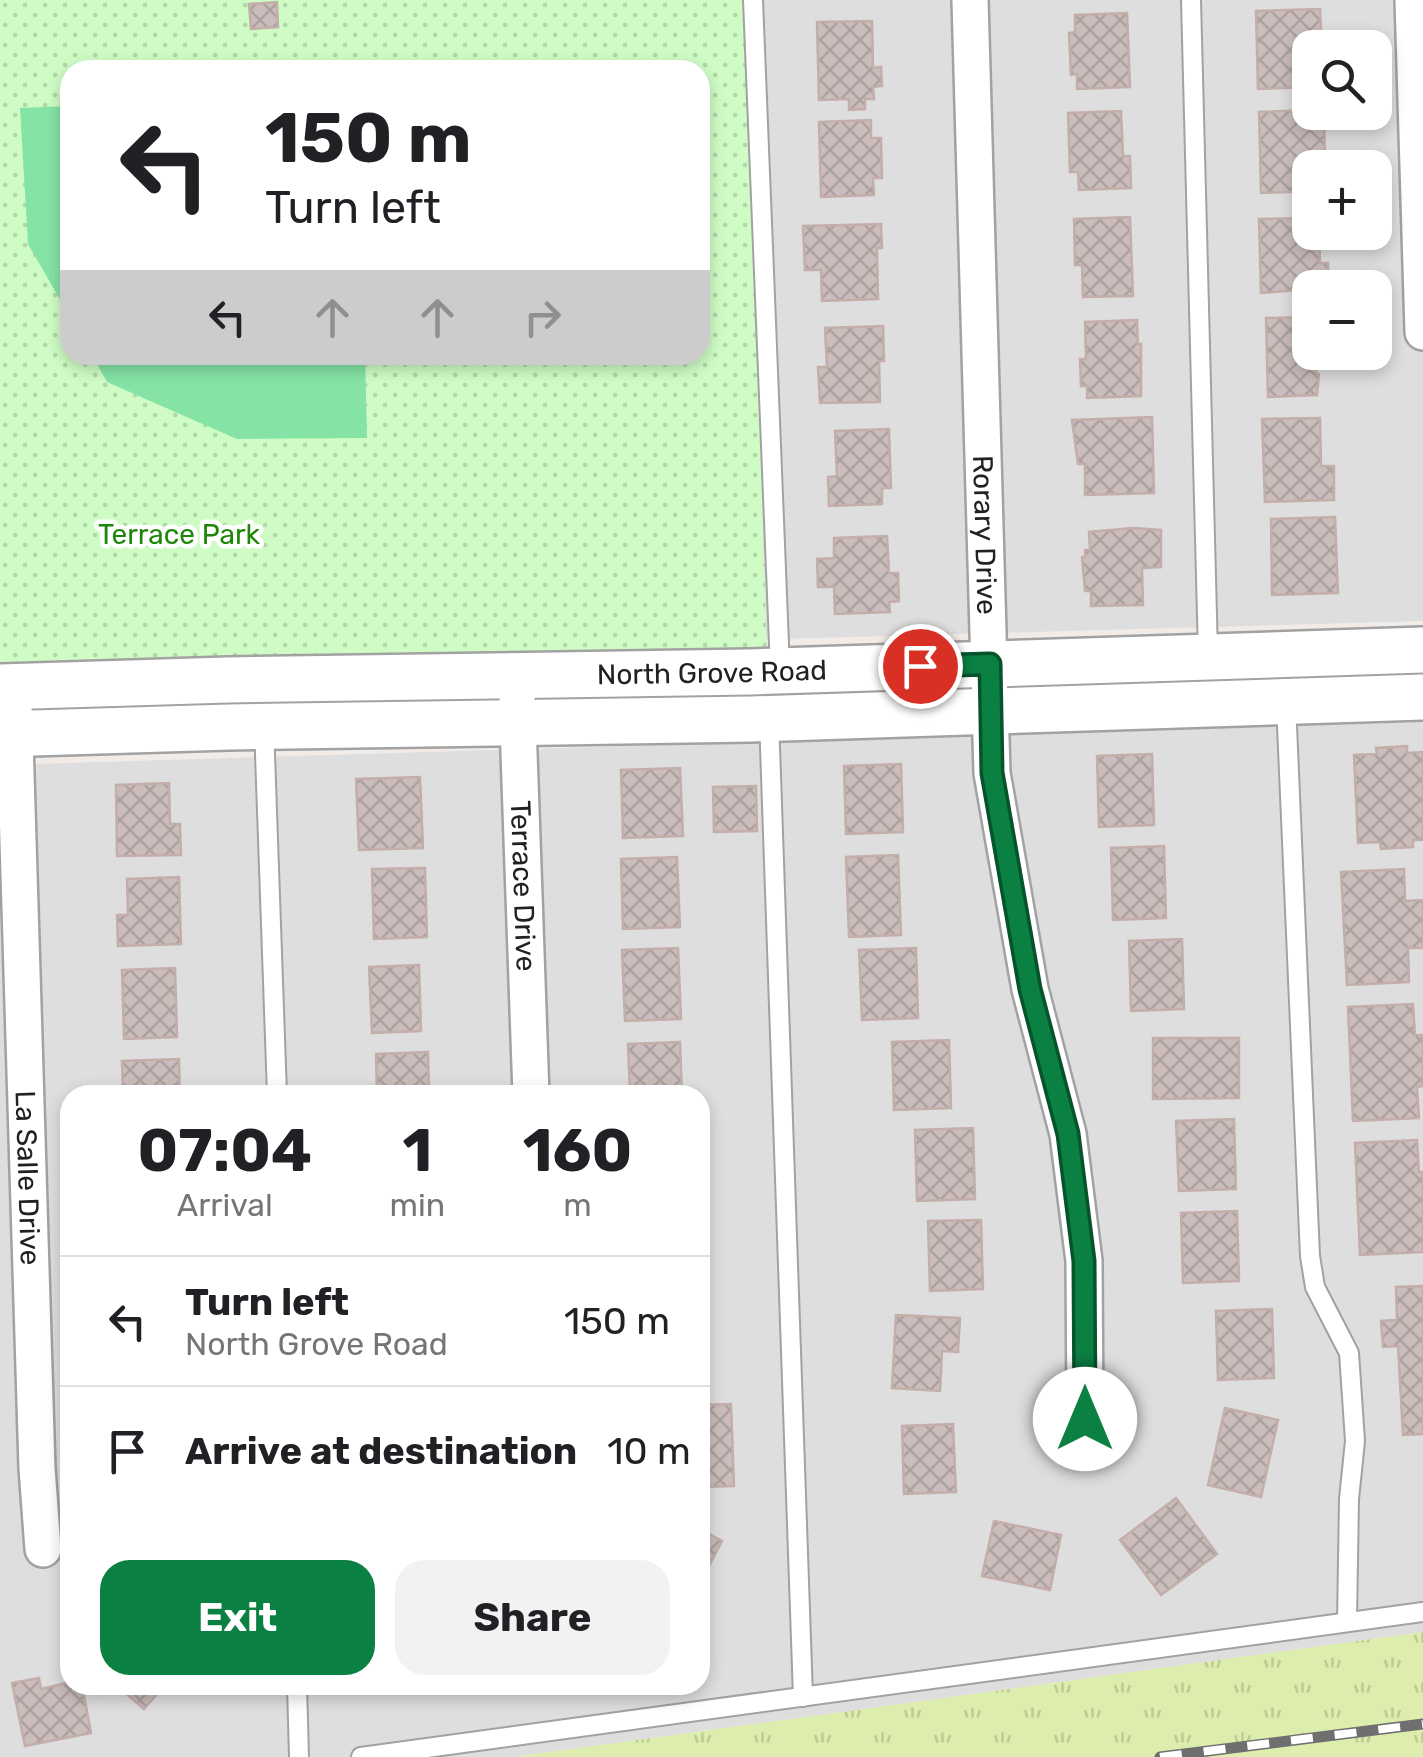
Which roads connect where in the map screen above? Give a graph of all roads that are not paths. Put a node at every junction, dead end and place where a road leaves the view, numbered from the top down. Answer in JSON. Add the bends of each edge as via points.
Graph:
{"nodes":[{"id":1,"x":752,"y":0,"type":"edge"},
{"id":2,"x":970,"y":0,"type":"edge"},
{"id":3,"x":1191,"y":0,"type":"edge"},
{"id":4,"x":1413,"y":0,"type":"edge"},
{"id":5,"x":1423,"y":332,"type":"edge"},
{"id":6,"x":1423,"y":650,"type":"edge"},
{"id":7,"x":1208,"y":656,"type":"junction"},
{"id":8,"x":990,"y":664,"type":"junction"},
{"id":9,"x":780,"y":671,"type":"junction"},
{"id":10,"x":516,"y":676,"type":"junction"},
{"id":11,"x":6,"y":687,"type":"edge"},
{"id":12,"x":1423,"y":697,"type":"edge"},
{"id":13,"x":1286,"y":701,"type":"junction"},
{"id":14,"x":991,"y":711,"type":"junction"},
{"id":15,"x":769,"y":718,"type":"junction"},
{"id":16,"x":518,"y":722,"type":"junction"},
{"id":17,"x":264,"y":726,"type":"junction"},
{"id":18,"x":8,"y":734,"type":"edge"},
{"id":19,"x":277,"y":1085,"type":"edge"},
{"id":20,"x":531,"y":1085,"type":"edge"},
{"id":21,"x":1085,"y":1419,"type":"dead end"},
{"id":22,"x":43,"y":1550,"type":"dead end"},
{"id":23,"x":1423,"y":1612,"type":"edge"},
{"id":24,"x":1347,"y":1622,"type":"junction"},
{"id":25,"x":297,"y":1695,"type":"edge"},
{"id":26,"x":803,"y":1696,"type":"junction"},
{"id":27,"x":300,"y":1757,"type":"edge"},
{"id":28,"x":361,"y":1757,"type":"edge"}],
"edges":[{"from":1,"to":9,"type":"lane"},
{"from":2,"to":8,"type":"street","name":"Rorary Drive"},
{"from":3,"to":7,"type":"lane"},
{"from":4,"to":5,"type":"street"},
{"from":6,"to":7,"type":"street","name":"North Grove Road"},
{"from":7,"to":8,"type":"street","name":"North Grove Road"},
{"from":8,"to":9,"type":"street","name":"North Grove Road"},
{"from":8,"to":14,"type":"street","name":"Rorary Drive"},
{"from":9,"to":10,"type":"street","name":"North Grove Road"},
{"from":10,"to":11,"type":"street","name":"North Grove Road"},
{"from":10,"to":16,"type":"street","name":"Terrace Drive"},
{"from":11,"to":18,"type":"street","name":"La Salle Drive"},
{"from":12,"to":13,"type":"street","name":"North Grove Road"},
{"from":13,"to":14,"type":"street","name":"North Grove Road"},
{"from":13,"to":24,"type":"lane","via":[[1310,1256],[1315,1287],[1349,1353],[1354,1441]]},
{"from":14,"to":15,"type":"street","name":"North Grove Road"},
{"from":14,"to":21,"type":"street","name":"Rorary Drive","via":[[992,773],[1030,989],[1068,1134],[1084,1261]]},
{"from":15,"to":16,"type":"street","name":"North Grove Road"},
{"from":15,"to":26,"type":"lane"},
{"from":16,"to":17,"type":"street","name":"North Grove Road"},
{"from":16,"to":20,"type":"street","name":"Terrace Drive"},
{"from":17,"to":18,"type":"street","name":"North Grove Road"},
{"from":17,"to":19,"type":"lane"},
{"from":18,"to":22,"type":"street","name":"La Salle Drive"},
{"from":23,"to":24,"type":"lane"},
{"from":24,"to":26,"type":"lane"},
{"from":25,"to":27,"type":"lane"},
{"from":26,"to":28,"type":"lane"}]}
